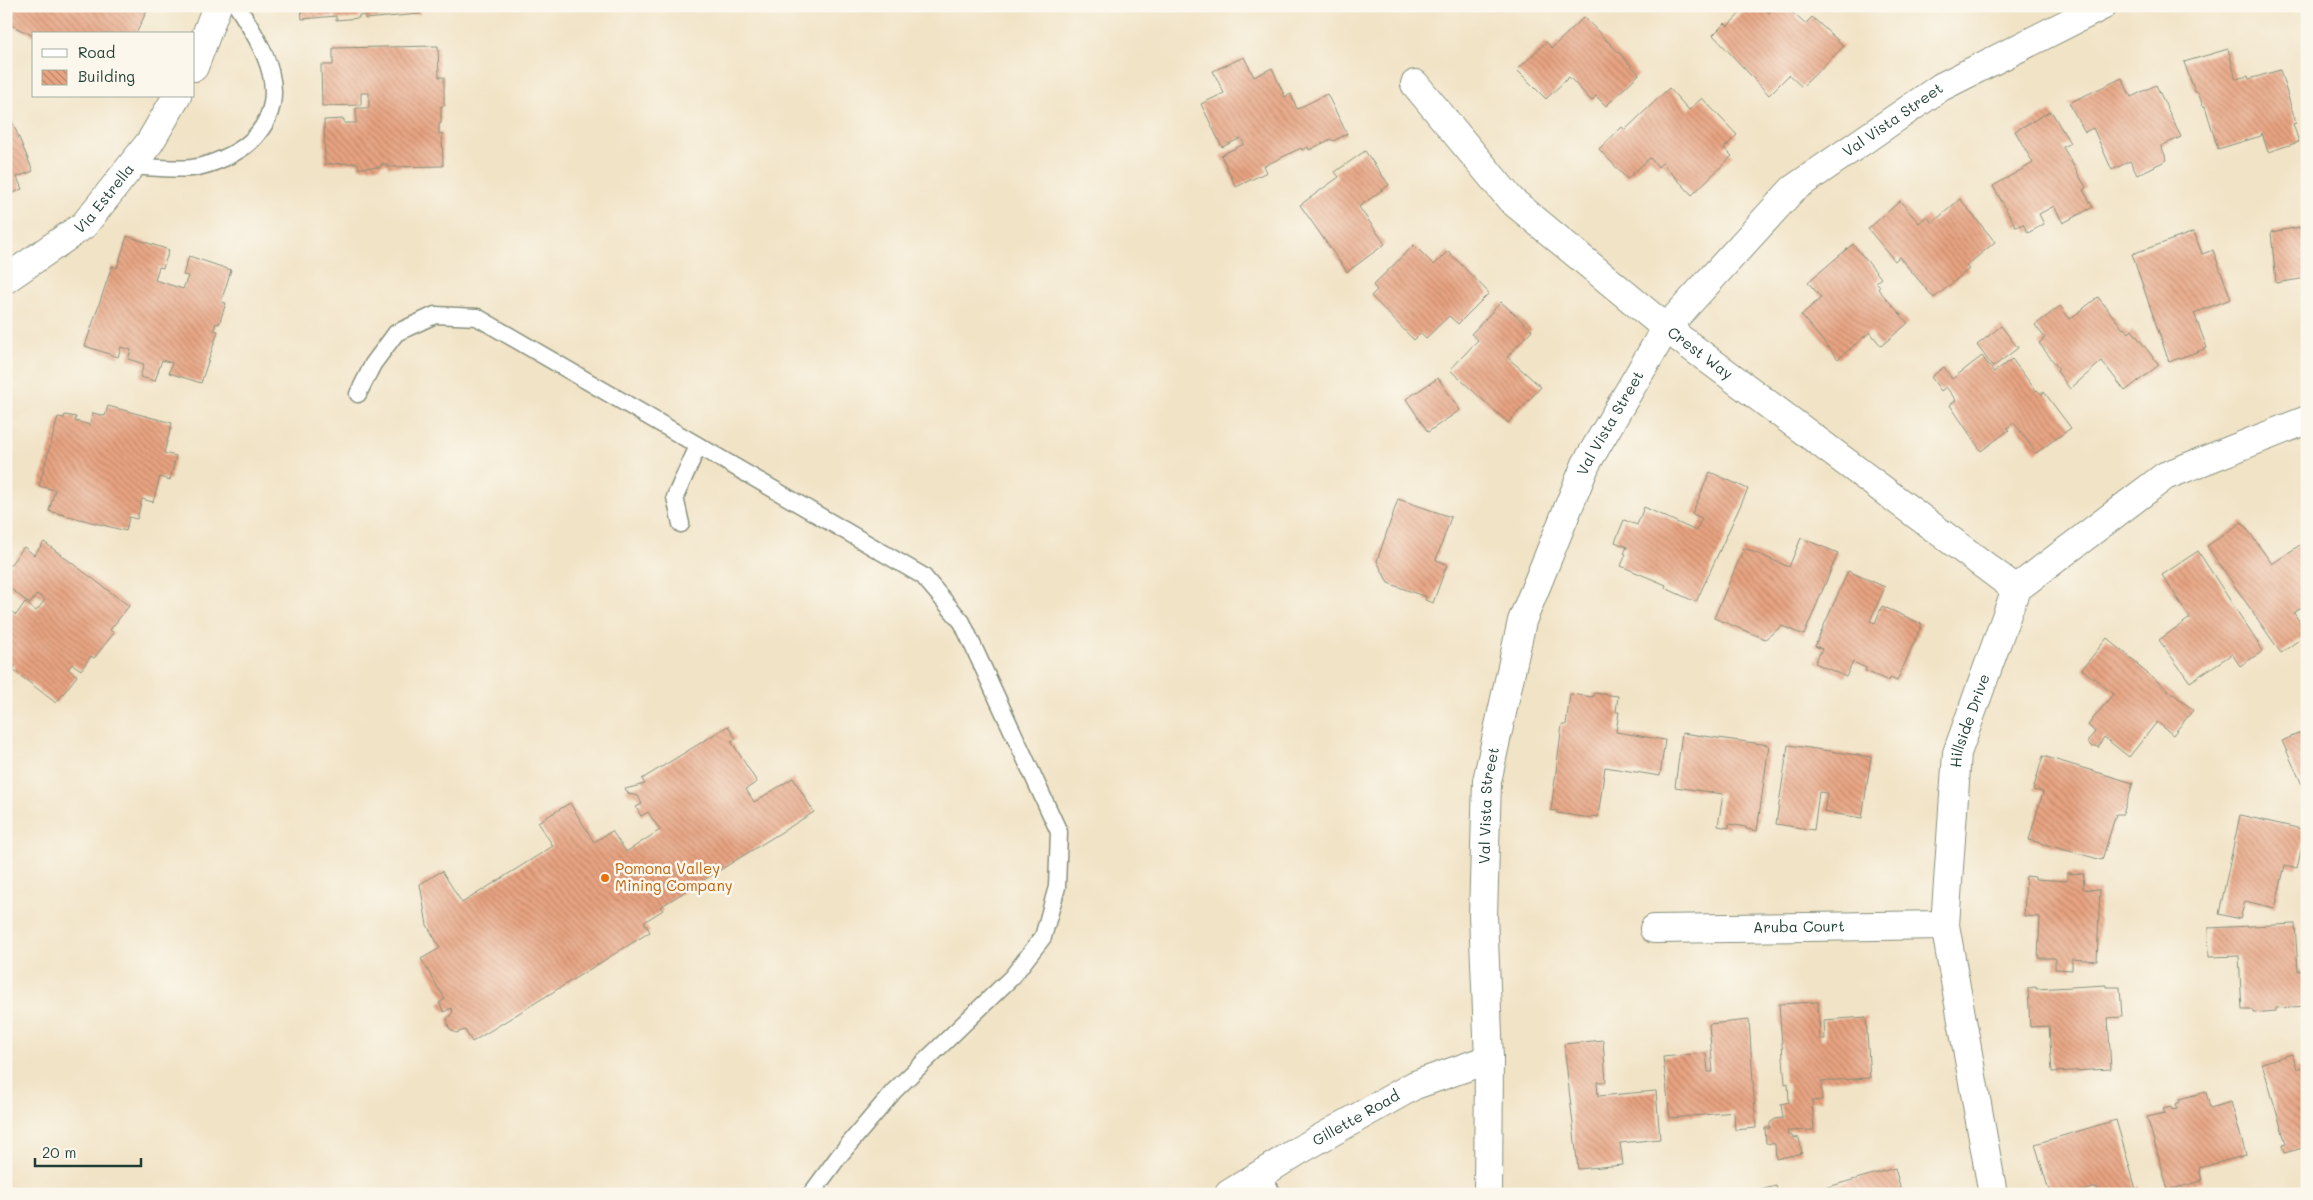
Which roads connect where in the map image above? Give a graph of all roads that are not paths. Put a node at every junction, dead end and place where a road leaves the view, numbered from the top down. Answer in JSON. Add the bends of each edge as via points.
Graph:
{"nodes":[{"id":1,"x":217,"y":6,"type":"edge"},
{"id":2,"x":237,"y":6,"type":"edge"},
{"id":3,"x":2102,"y":6,"type":"edge"},
{"id":4,"x":195,"y":64,"type":"edge"},
{"id":5,"x":1415,"y":84,"type":"dead end"},
{"id":6,"x":176,"y":98,"type":"edge"},
{"id":7,"x":131,"y":166,"type":"junction"},
{"id":8,"x":6,"y":279,"type":"edge"},
{"id":9,"x":1666,"y":328,"type":"junction"},
{"id":10,"x":358,"y":394,"type":"dead end"},
{"id":11,"x":2307,"y":420,"type":"edge"},
{"id":12,"x":698,"y":446,"type":"junction"},
{"id":13,"x":681,"y":524,"type":"dead end"},
{"id":14,"x":2016,"y":589,"type":"junction"},
{"id":15,"x":1945,"y":924,"type":"junction"},
{"id":16,"x":1654,"y":929,"type":"dead end"},
{"id":17,"x":1489,"y":1059,"type":"junction"},
{"id":18,"x":1267,"y":1184,"type":"edge"},
{"id":19,"x":811,"y":1194,"type":"edge"},
{"id":20,"x":1229,"y":1194,"type":"edge"},
{"id":21,"x":1488,"y":1194,"type":"edge"},
{"id":22,"x":1993,"y":1194,"type":"edge"}],
"edges":[{"from":1,"to":4,"type":"street"},
{"from":2,"to":7,"type":"lane","via":[[259,39],[271,71],[272,103],[266,122],[256,136],[235,153],[194,168]]},
{"from":3,"to":9,"type":"street","name":"Val Vista Street","via":[[1941,87],[1793,189]]},
{"from":5,"to":9,"type":"street","name":"Crest Way","via":[[1511,200]]},
{"from":6,"to":7,"type":"street","name":"Via Estrella","via":[[150,142]]},
{"from":7,"to":8,"type":"street","name":"Via Estrella","via":[[84,225]]},
{"from":9,"to":14,"type":"street","name":"Crest Way"},
{"from":9,"to":17,"type":"street","name":"Val Vista Street","via":[[1586,464],[1522,621],[1487,781],[1483,915]]},
{"from":10,"to":12,"type":"lane","via":[[373,364],[396,333],[435,315],[477,317]]},
{"from":11,"to":14,"type":"street","via":[[2165,476]]},
{"from":12,"to":13,"type":"lane","via":[[675,497]]},
{"from":12,"to":19,"type":"lane","via":[[923,576],[962,622],[1059,832],[1057,887],[1044,937],[1012,977],[894,1091]]},
{"from":14,"to":15,"type":"street","name":"Hillside Drive","via":[[1957,754]]},
{"from":15,"to":16,"type":"street","name":"Aruba Court"},
{"from":15,"to":22,"type":"street","name":"Hillside Drive"},
{"from":17,"to":18,"type":"street","name":"Gillette Road","via":[[1415,1085]]},
{"from":17,"to":21,"type":"street","name":"Val Vista Street"},
{"from":18,"to":20,"type":"street","name":"Gillette Road"}]}
